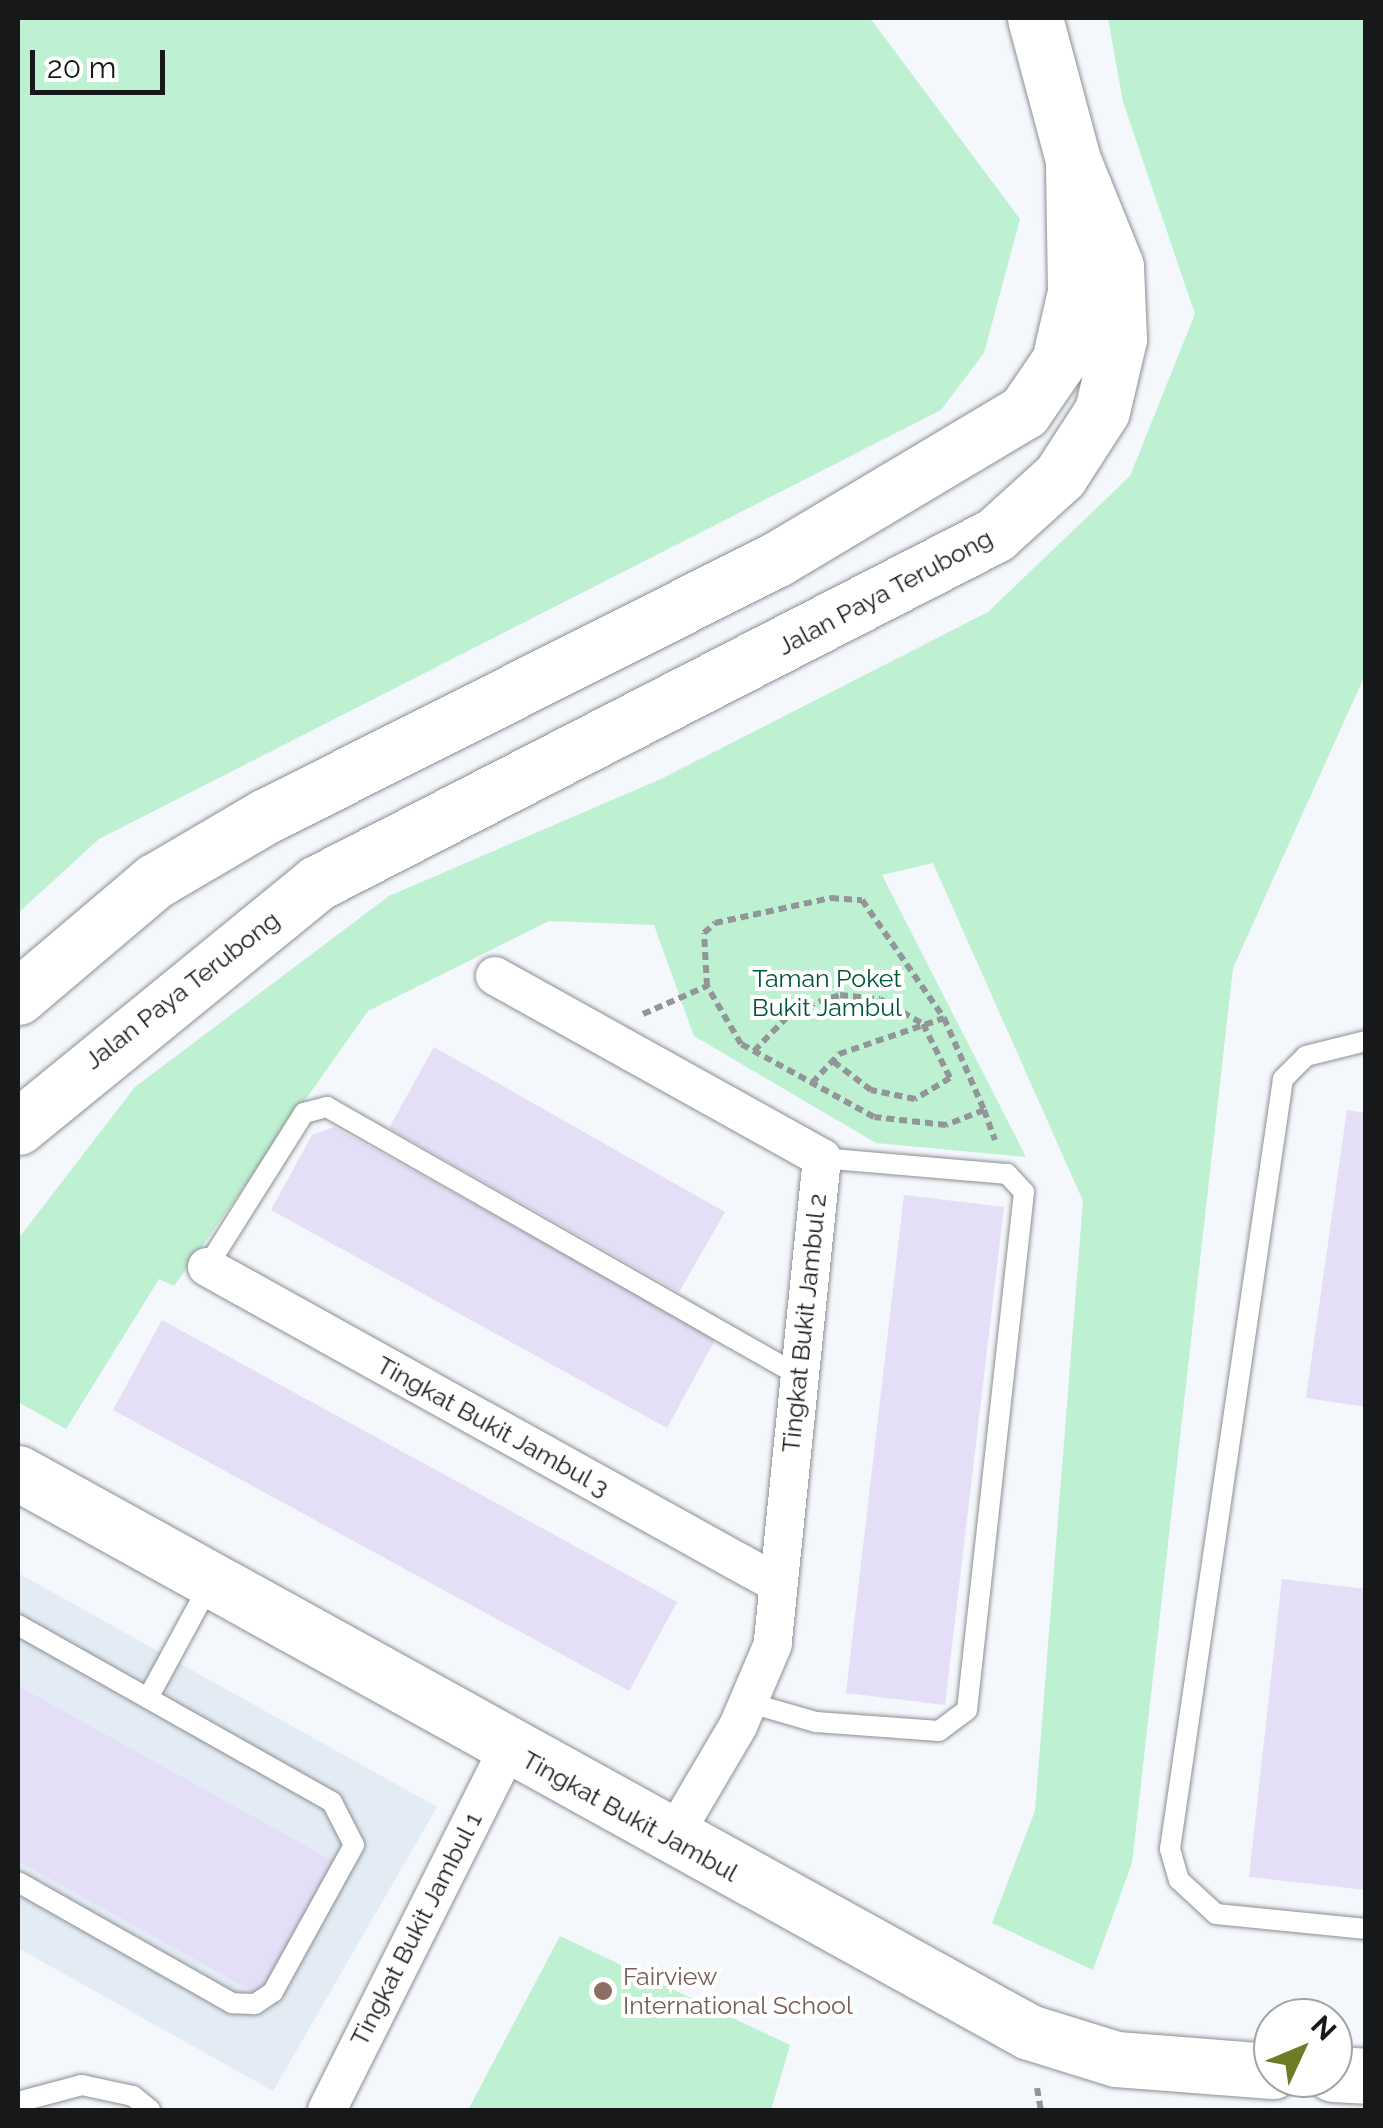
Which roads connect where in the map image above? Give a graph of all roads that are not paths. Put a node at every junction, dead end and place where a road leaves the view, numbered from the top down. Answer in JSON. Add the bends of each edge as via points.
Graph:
{"nodes":[{"id":1,"x":1034,"y":18,"type":"edge"},
{"id":2,"x":1073,"y":160,"type":"junction"},
{"id":3,"x":495,"y":976,"type":"dead end"},
{"id":4,"x":18,"y":997,"type":"edge"},
{"id":5,"x":1366,"y":1041,"type":"edge"},
{"id":6,"x":18,"y":1127,"type":"edge"},
{"id":7,"x":822,"y":1158,"type":"junction"},
{"id":8,"x":208,"y":1267,"type":"joint"},
{"id":9,"x":796,"y":1374,"type":"junction"},
{"id":10,"x":18,"y":1473,"type":"edge"},
{"id":11,"x":211,"y":1582,"type":"junction"},
{"id":12,"x":778,"y":1584,"type":"junction"},
{"id":13,"x":18,"y":1625,"type":"edge"},
{"id":14,"x":148,"y":1698,"type":"junction"},
{"id":15,"x":750,"y":1703,"type":"junction"},
{"id":16,"x":508,"y":1749,"type":"junction"},
{"id":17,"x":672,"y":1838,"type":"junction"},
{"id":18,"x":18,"y":1882,"type":"edge"},
{"id":19,"x":1366,"y":1929,"type":"edge"},
{"id":20,"x":1253,"y":2069,"type":"edge"},
{"id":21,"x":18,"y":2102,"type":"edge"},
{"id":22,"x":150,"y":2110,"type":"edge"},
{"id":23,"x":327,"y":2110,"type":"edge"}],
"edges":[{"from":1,"to":2,"type":"main road"},
{"from":2,"to":4,"type":"main road","via":[[1075,292],[1059,361],[1024,412],[778,559],[266,816],[156,881]]},
{"from":2,"to":6,"type":"main road","name":"Jalan Paya Terubong","via":[[1116,266],[1119,339],[1102,411],[1060,476],[995,535],[317,883]]},
{"from":3,"to":7,"type":"street","name":"Tingkat Bukit Jambul 2"},
{"from":5,"to":19,"type":"lane","via":[[1306,1056],[1283,1079],[1170,1850],[1179,1880],[1216,1914]]},
{"from":7,"to":9,"type":"street","name":"Tingkat Bukit Jambul 2"},
{"from":7,"to":15,"type":"lane","via":[[1007,1174],[1024,1192],[967,1710],[939,1731],[816,1722]]},
{"from":8,"to":9,"type":"lane","via":[[304,1114],[327,1107]]},
{"from":8,"to":12,"type":"street","name":"Tingkat Bukit Jambul 3"},
{"from":9,"to":12,"type":"street","name":"Tingkat Bukit Jambul 2"},
{"from":10,"to":11,"type":"main road","name":"Tingkat Bukit Jambul"},
{"from":11,"to":14,"type":"lane"},
{"from":11,"to":16,"type":"main road","name":"Tingkat Bukit Jambul"},
{"from":12,"to":15,"type":"street","name":"Tingkat Bukit Jambul 2","via":[[773,1644]]},
{"from":13,"to":14,"type":"lane"},
{"from":14,"to":18,"type":"lane","via":[[332,1802],[352,1829],[354,1845],[273,1992],[255,2004],[232,2004]]},
{"from":15,"to":17,"type":"street","name":"Tingkat Bukit Jambul 2"},
{"from":16,"to":17,"type":"main road","name":"Tingkat Bukit Jambul"},
{"from":16,"to":23,"type":"street","name":"Tingkat Bukit Jambul 1"},
{"from":17,"to":20,"type":"main road","name":"Tingkat Bukit Jambul","via":[[1029,2032],[1116,2059]]},
{"from":21,"to":22,"type":"lane","via":[[82,2085],[134,2096]]}]}
